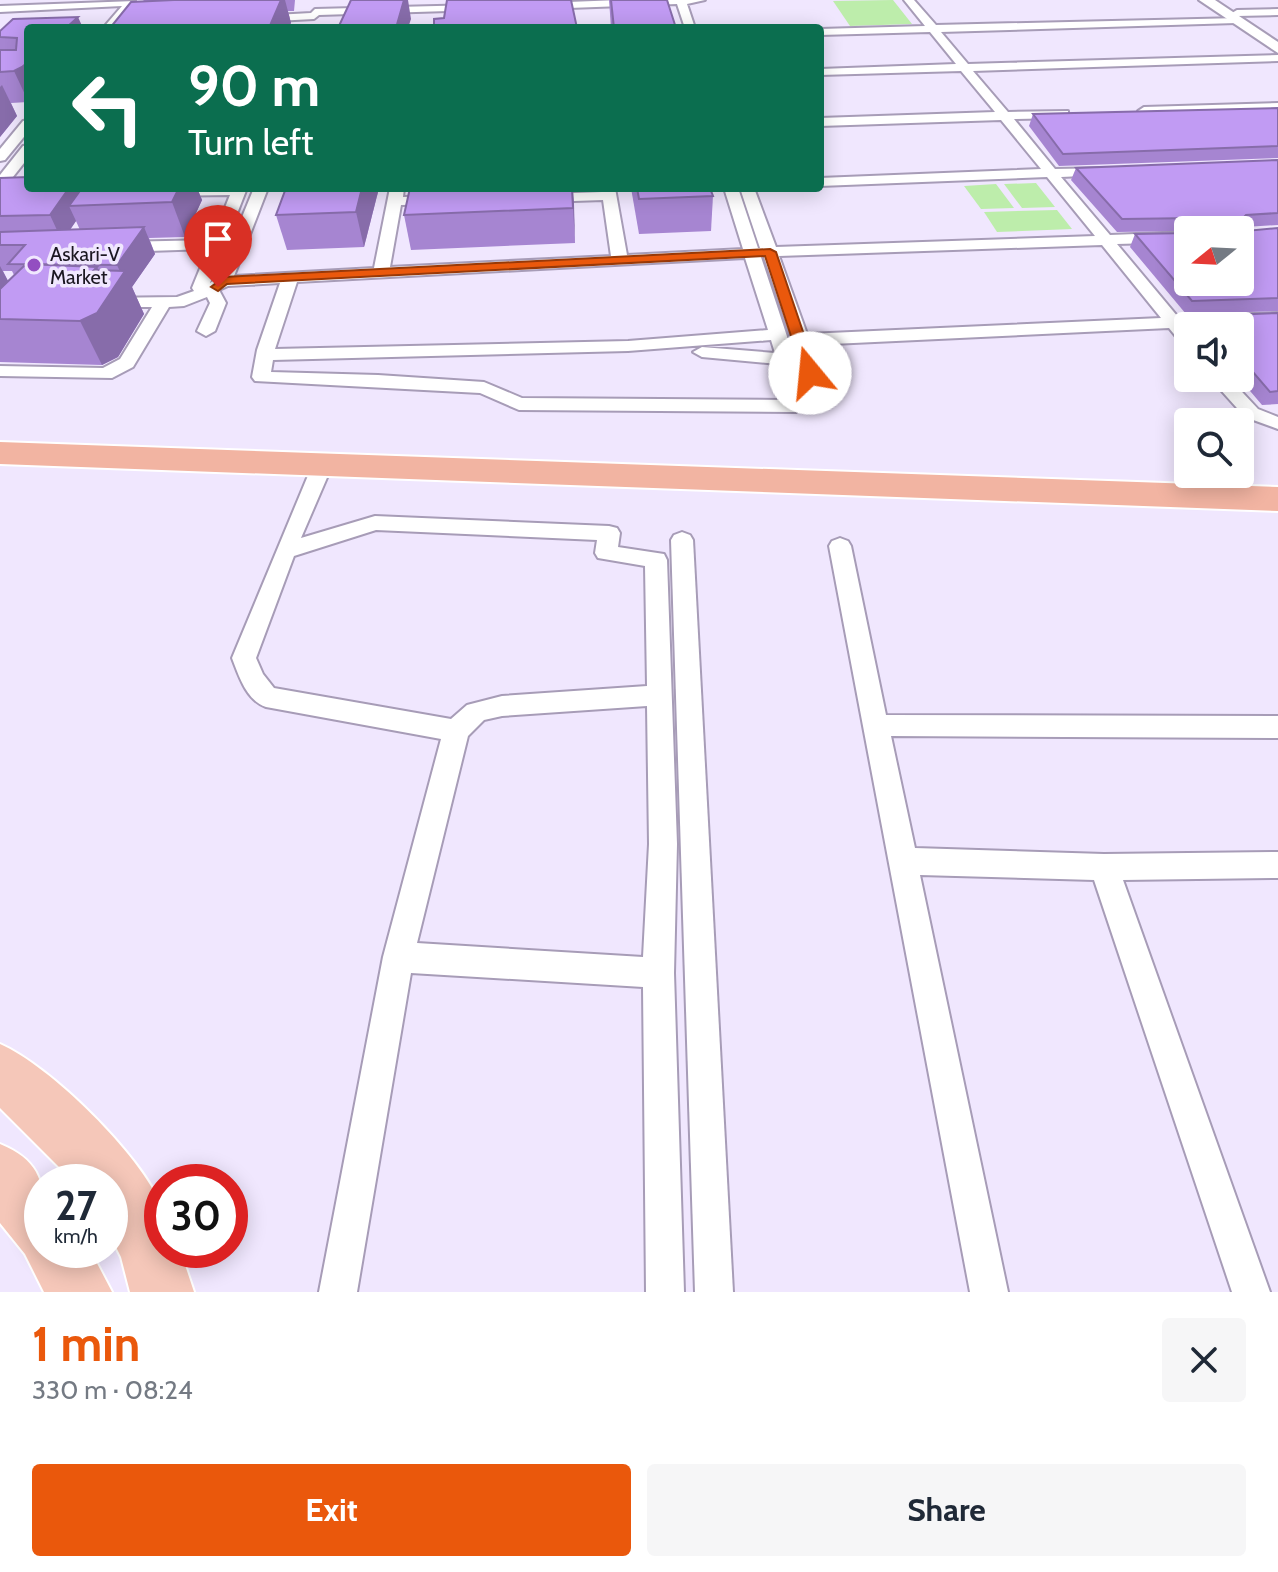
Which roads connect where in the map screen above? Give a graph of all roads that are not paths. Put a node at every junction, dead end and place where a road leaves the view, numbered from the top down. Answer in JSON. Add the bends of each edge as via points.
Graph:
{"nodes":[{"id":1,"x":307,"y":0,"type":"edge"},
{"id":2,"x":700,"y":0,"type":"edge"},
{"id":3,"x":909,"y":0,"type":"edge"},
{"id":4,"x":1206,"y":0,"type":"edge"},
{"id":5,"x":1217,"y":0,"type":"edge"},
{"id":6,"x":675,"y":1,"type":"edge"},
{"id":7,"x":145,"y":2,"type":"edge"},
{"id":8,"x":337,"y":6,"type":"edge"},
{"id":9,"x":525,"y":6,"type":"edge"},
{"id":10,"x":37,"y":7,"type":"junction"},
{"id":11,"x":494,"y":7,"type":"edge"},
{"id":12,"x":0,"y":9,"type":"edge"},
{"id":13,"x":316,"y":9,"type":"edge"},
{"id":14,"x":1278,"y":12,"type":"edge"},
{"id":15,"x":300,"y":17,"type":"junction"},
{"id":16,"x":28,"y":18,"type":"edge"},
{"id":17,"x":1239,"y":18,"type":"junction"},
{"id":18,"x":237,"y":20,"type":"edge"},
{"id":19,"x":112,"y":24,"type":"edge"},
{"id":20,"x":128,"y":24,"type":"edge"},
{"id":21,"x":678,"y":24,"type":"edge"},
{"id":22,"x":688,"y":24,"type":"edge"},
{"id":23,"x":933,"y":29,"type":"junction"},
{"id":24,"x":824,"y":32,"type":"edge"},
{"id":25,"x":1278,"y":41,"type":"edge"},
{"id":26,"x":1278,"y":49,"type":"edge"},
{"id":27,"x":1278,"y":58,"type":"edge"},
{"id":28,"x":965,"y":68,"type":"junction"},
{"id":29,"x":824,"y":72,"type":"edge"},
{"id":30,"x":1278,"y":107,"type":"edge"},
{"id":31,"x":1126,"y":112,"type":"edge"},
{"id":32,"x":1080,"y":113,"type":"edge"},
{"id":33,"x":1004,"y":116,"type":"junction"},
{"id":34,"x":824,"y":122,"type":"edge"},
{"id":35,"x":24,"y":129,"type":"edge"},
{"id":36,"x":24,"y":156,"type":"edge"},
{"id":37,"x":0,"y":157,"type":"edge"},
{"id":38,"x":1127,"y":171,"type":"edge"},
{"id":39,"x":1051,"y":173,"type":"junction"},
{"id":40,"x":824,"y":182,"type":"edge"},
{"id":41,"x":0,"y":184,"type":"edge"},
{"id":42,"x":172,"y":192,"type":"edge"},
{"id":43,"x":238,"y":192,"type":"edge"},
{"id":44,"x":259,"y":192,"type":"edge"},
{"id":45,"x":609,"y":192,"type":"edge"},
{"id":46,"x":733,"y":192,"type":"edge"},
{"id":47,"x":748,"y":192,"type":"edge"},
{"id":48,"x":149,"y":193,"type":"edge"},
{"id":49,"x":396,"y":195,"type":"edge"},
{"id":50,"x":533,"y":198,"type":"edge"},
{"id":51,"x":456,"y":200,"type":"edge"},
{"id":52,"x":1174,"y":238,"type":"edge"},
{"id":53,"x":1105,"y":240,"type":"junction"},
{"id":54,"x":216,"y":244,"type":"junction"},
{"id":55,"x":98,"y":248,"type":"edge"},
{"id":56,"x":762,"y":253,"type":"junction"},
{"id":57,"x":620,"y":262,"type":"junction"},
{"id":58,"x":381,"y":274,"type":"junction"},
{"id":59,"x":290,"y":278,"type":"junction"},
{"id":60,"x":211,"y":289,"type":"junction"},
{"id":61,"x":88,"y":301,"type":"edge"},
{"id":62,"x":163,"y":303,"type":"junction"},
{"id":63,"x":1278,"y":318,"type":"edge"},
{"id":64,"x":1173,"y":323,"type":"junction"},
{"id":65,"x":206,"y":331,"type":"dead end"},
{"id":66,"x":776,"y":334,"type":"junction"},
{"id":67,"x":801,"y":340,"type":"junction"},
{"id":68,"x":628,"y":346,"type":"junction"},
{"id":69,"x":267,"y":355,"type":"junction"},
{"id":70,"x":787,"y":365,"type":"junction"},
{"id":71,"x":0,"y":371,"type":"edge"},
{"id":72,"x":1231,"y":392,"type":"edge"},
{"id":73,"x":1278,"y":423,"type":"edge"},
{"id":74,"x":0,"y":430,"type":"edge"},
{"id":75,"x":0,"y":453,"type":"edge"},
{"id":76,"x":322,"y":466,"type":"junction"},
{"id":77,"x":1174,"y":471,"type":"edge"},
{"id":78,"x":1254,"y":473,"type":"edge"},
{"id":79,"x":1278,"y":474,"type":"edge"},
{"id":80,"x":1278,"y":499,"type":"edge"},
{"id":81,"x":682,"y":540,"type":"dead end"},
{"id":82,"x":840,"y":546,"type":"dead end"},
{"id":83,"x":285,"y":551,"type":"junction"},
{"id":84,"x":657,"y":695,"type":"junction"},
{"id":85,"x":876,"y":725,"type":"junction"},
{"id":86,"x":1278,"y":727,"type":"edge"},
{"id":87,"x":456,"y":731,"type":"junction"},
{"id":88,"x":903,"y":861,"type":"junction"},
{"id":89,"x":1278,"y":865,"type":"edge"},
{"id":90,"x":1104,"y":867,"type":"junction"},
{"id":91,"x":398,"y":957,"type":"junction"},
{"id":92,"x":658,"y":973,"type":"junction"},
{"id":93,"x":0,"y":1072,"type":"edge"},
{"id":94,"x":0,"y":1173,"type":"edge"},
{"id":95,"x":24,"y":1206,"type":"edge"},
{"id":96,"x":65,"y":1268,"type":"edge"},
{"id":97,"x":80,"y":1292,"type":"edge"},
{"id":98,"x":162,"y":1292,"type":"edge"},
{"id":99,"x":338,"y":1292,"type":"edge"},
{"id":100,"x":665,"y":1292,"type":"edge"},
{"id":101,"x":714,"y":1292,"type":"edge"},
{"id":102,"x":989,"y":1292,"type":"edge"},
{"id":103,"x":1251,"y":1292,"type":"edge"}],
"edges":[{"from":1,"to":15,"type":"street"},
{"from":2,"to":6,"type":"street"},
{"from":3,"to":23,"type":"street"},
{"from":4,"to":17,"type":"street"},
{"from":5,"to":17,"type":"street"},
{"from":6,"to":9,"type":"street","via":[[587,10]]},
{"from":6,"to":21,"type":"street"},
{"from":6,"to":22,"type":"street"},
{"from":7,"to":20,"type":"street"},
{"from":8,"to":11,"type":"street","via":[[432,14]]},
{"from":8,"to":13,"type":"street"},
{"from":10,"to":12,"type":"street"},
{"from":10,"to":16,"type":"street"},
{"from":10,"to":19,"type":"street","via":[[131,3]]},
{"from":13,"to":15,"type":"street"},
{"from":14,"to":17,"type":"street"},
{"from":15,"to":18,"type":"street"},
{"from":17,"to":23,"type":"street"},
{"from":17,"to":25,"type":"street"},
{"from":17,"to":26,"type":"street"},
{"from":23,"to":24,"type":"street"},
{"from":23,"to":28,"type":"street"},
{"from":27,"to":28,"type":"street"},
{"from":28,"to":29,"type":"street"},
{"from":28,"to":33,"type":"street"},
{"from":30,"to":31,"type":"street"},
{"from":32,"to":33,"type":"street"},
{"from":33,"to":34,"type":"street"},
{"from":33,"to":39,"type":"street"},
{"from":35,"to":37,"type":"street"},
{"from":36,"to":41,"type":"street"},
{"from":38,"to":39,"type":"street"},
{"from":39,"to":40,"type":"street"},
{"from":39,"to":53,"type":"street"},
{"from":42,"to":48,"type":"street"},
{"from":43,"to":54,"type":"street"},
{"from":44,"to":60,"type":"street"},
{"from":45,"to":50,"type":"street"},
{"from":45,"to":57,"type":"street"},
{"from":46,"to":56,"type":"street"},
{"from":47,"to":56,"type":"street"},
{"from":49,"to":51,"type":"street"},
{"from":49,"to":58,"type":"street"},
{"from":52,"to":53,"type":"street"},
{"from":53,"to":56,"type":"street"},
{"from":53,"to":64,"type":"street"},
{"from":54,"to":55,"type":"street"},
{"from":54,"to":60,"type":"street"},
{"from":56,"to":57,"type":"street"},
{"from":56,"to":66,"type":"street"},
{"from":56,"to":67,"type":"street"},
{"from":57,"to":58,"type":"street"},
{"from":58,"to":59,"type":"street"},
{"from":59,"to":60,"type":"street"},
{"from":59,"to":69,"type":"street"},
{"from":60,"to":62,"type":"street","via":[[186,301]]},
{"from":60,"to":65,"type":"street","via":[[218,303]]},
{"from":61,"to":62,"type":"street"},
{"from":62,"to":71,"type":"street","via":[[121,369],[106,374]]},
{"from":63,"to":64,"type":"street"},
{"from":64,"to":67,"type":"street"},
{"from":66,"to":68,"type":"street"},
{"from":66,"to":70,"type":"street"},
{"from":67,"to":70,"type":"street","via":[[810,373],[797,375]]},
{"from":68,"to":69,"type":"street"},
{"from":68,"to":70,"type":"street"},
{"from":69,"to":70,"type":"street","via":[[261,377],[484,388],[519,404],[796,406]]},
{"from":72,"to":73,"type":"street","via":[[1249,414]]},
{"from":74,"to":77,"type":"highway"},
{"from":75,"to":76,"type":"highway"},
{"from":76,"to":80,"type":"highway"},
{"from":76,"to":83,"type":"street"},
{"from":78,"to":79,"type":"highway"},
{"from":81,"to":101,"type":"street"},
{"from":82,"to":85,"type":"street"},
{"from":83,"to":84,"type":"street","via":[[375,523],[609,533],[606,553],[656,560]]},
{"from":83,"to":87,"type":"street","via":[[244,658],[266,697]]},
{"from":84,"to":87,"type":"street","via":[[502,706],[476,712]]},
{"from":84,"to":92,"type":"street","via":[[663,844]]},
{"from":85,"to":86,"type":"street"},
{"from":85,"to":88,"type":"street"},
{"from":87,"to":91,"type":"street"},
{"from":88,"to":90,"type":"street"},
{"from":88,"to":102,"type":"street"},
{"from":89,"to":90,"type":"street"},
{"from":90,"to":103,"type":"street"},
{"from":91,"to":92,"type":"street"},
{"from":91,"to":99,"type":"street"},
{"from":92,"to":100,"type":"street"},
{"from":93,"to":98,"type":"main road","via":[[54,1116],[119,1190],[153,1255]]},
{"from":94,"to":95,"type":"main road"},
{"from":96,"to":97,"type":"main road"}]}
